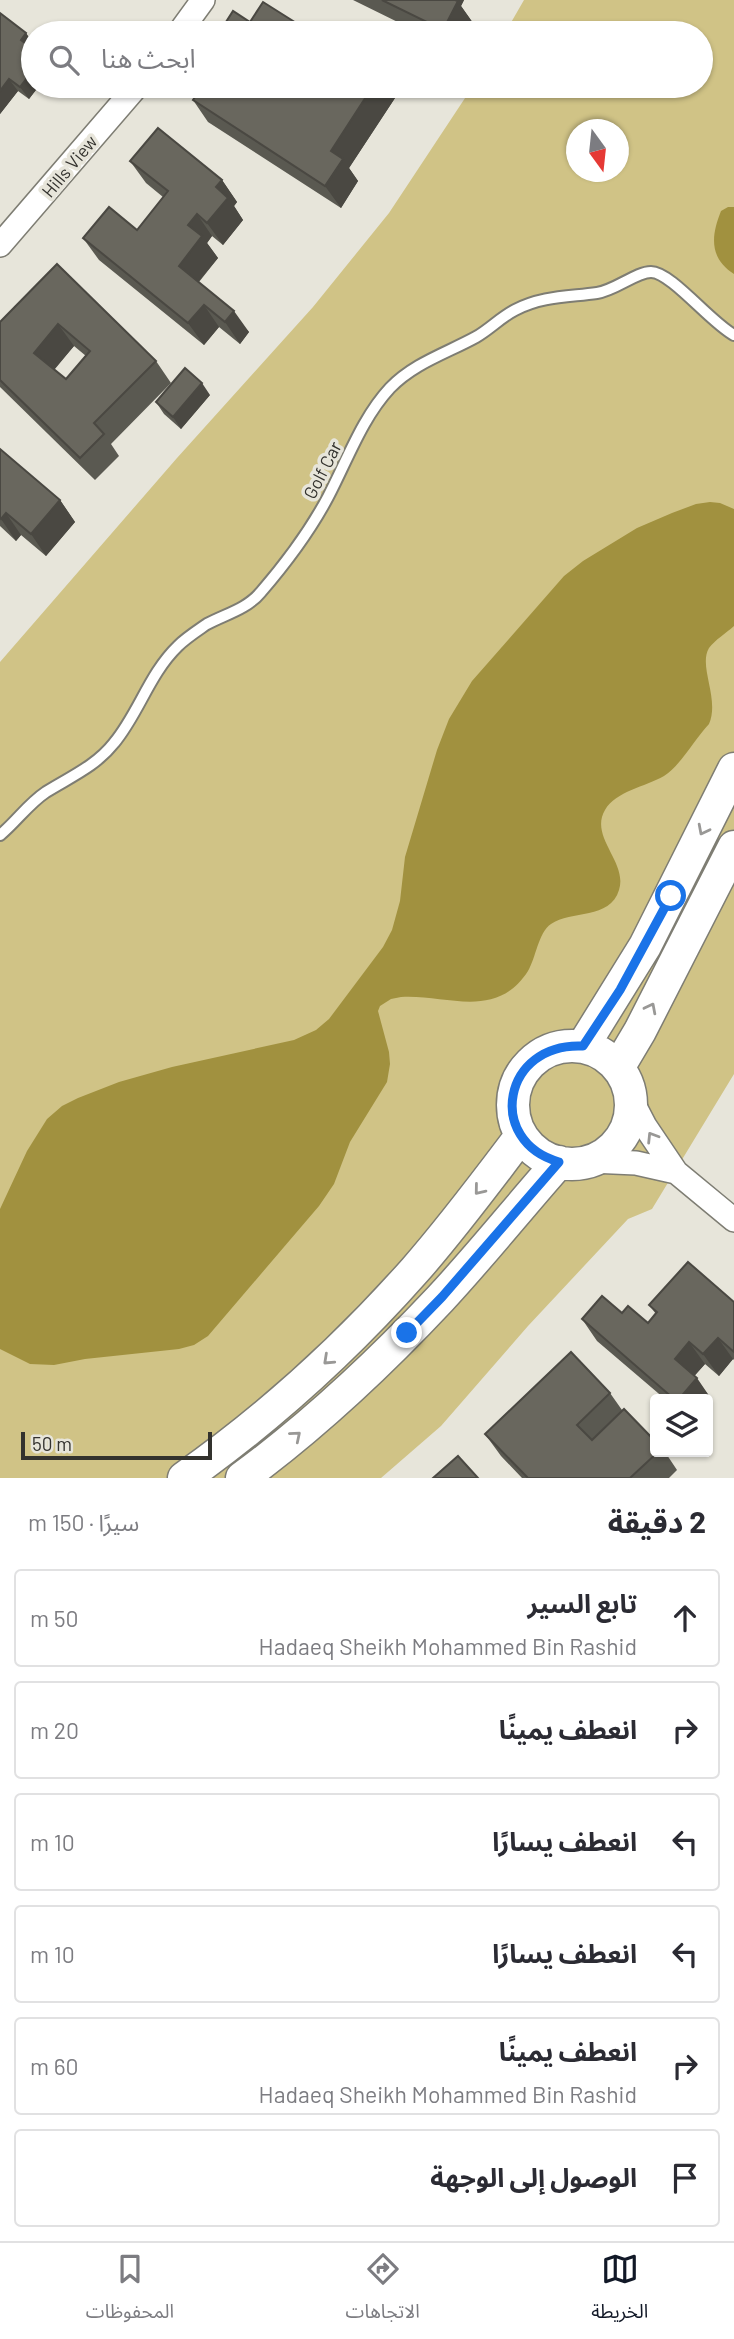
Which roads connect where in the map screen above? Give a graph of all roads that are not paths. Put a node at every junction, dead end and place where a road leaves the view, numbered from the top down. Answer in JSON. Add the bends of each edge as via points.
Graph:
{"nodes":[{"id":1,"x":203,"y":0,"type":"edge"},
{"id":2,"x":188,"y":21,"type":"edge"},
{"id":3,"x":127,"y":98,"type":"edge"},
{"id":4,"x":0,"y":245,"type":"edge"},
{"id":5,"x":734,"y":335,"type":"edge"},
{"id":6,"x":734,"y":769,"type":"edge"},
{"id":7,"x":0,"y":835,"type":"edge"},
{"id":8,"x":734,"y":847,"type":"edge"},
{"id":9,"x":583,"y":1046,"type":"junction"},
{"id":10,"x":618,"y":1068,"type":"junction"},
{"id":11,"x":631,"y":1099,"type":"junction"},
{"id":12,"x":521,"y":1136,"type":"junction"},
{"id":13,"x":591,"y":1161,"type":"junction"},
{"id":14,"x":559,"y":1162,"type":"junction"},
{"id":15,"x":676,"y":1172,"type":"junction"},
{"id":16,"x":734,"y":1220,"type":"edge"},
{"id":17,"x":184,"y":1478,"type":"edge"},
{"id":18,"x":242,"y":1478,"type":"edge"}],
"edges":[{"from":1,"to":2,"type":"street"},
{"from":3,"to":4,"type":"street","name":"Hills View"},
{"from":5,"to":7,"type":"lane","name":"Golf Car","via":[[665,277],[650,272],[599,293],[529,303],[408,372],[375,407],[317,517],[259,595],[178,646],[153,676],[113,744],[82,771],[46,792]]},
{"from":6,"to":9,"type":"street","one_way":true,"via":[[645,946]]},
{"from":10,"to":8,"type":"street","one_way":true},
{"from":9,"to":10,"type":"street"},
{"from":9,"to":12,"type":"street","via":[[543,1053],[523,1071],[512,1110]]},
{"from":10,"to":11,"type":"street"},
{"from":11,"to":13,"type":"street","via":[[628,1122],[618,1141]]},
{"from":15,"to":11,"type":"street","one_way":true},
{"from":12,"to":14,"type":"street","via":[[538,1153]]},
{"from":12,"to":17,"type":"street","one_way":true,"via":[[416,1269],[341,1348],[259,1421]]},
{"from":13,"to":14,"type":"street"},
{"from":13,"to":15,"type":"street","via":[[636,1163]]},
{"from":18,"to":14,"type":"street","one_way":true,"via":[[335,1402],[398,1342]]},
{"from":15,"to":16,"type":"street"}]}
